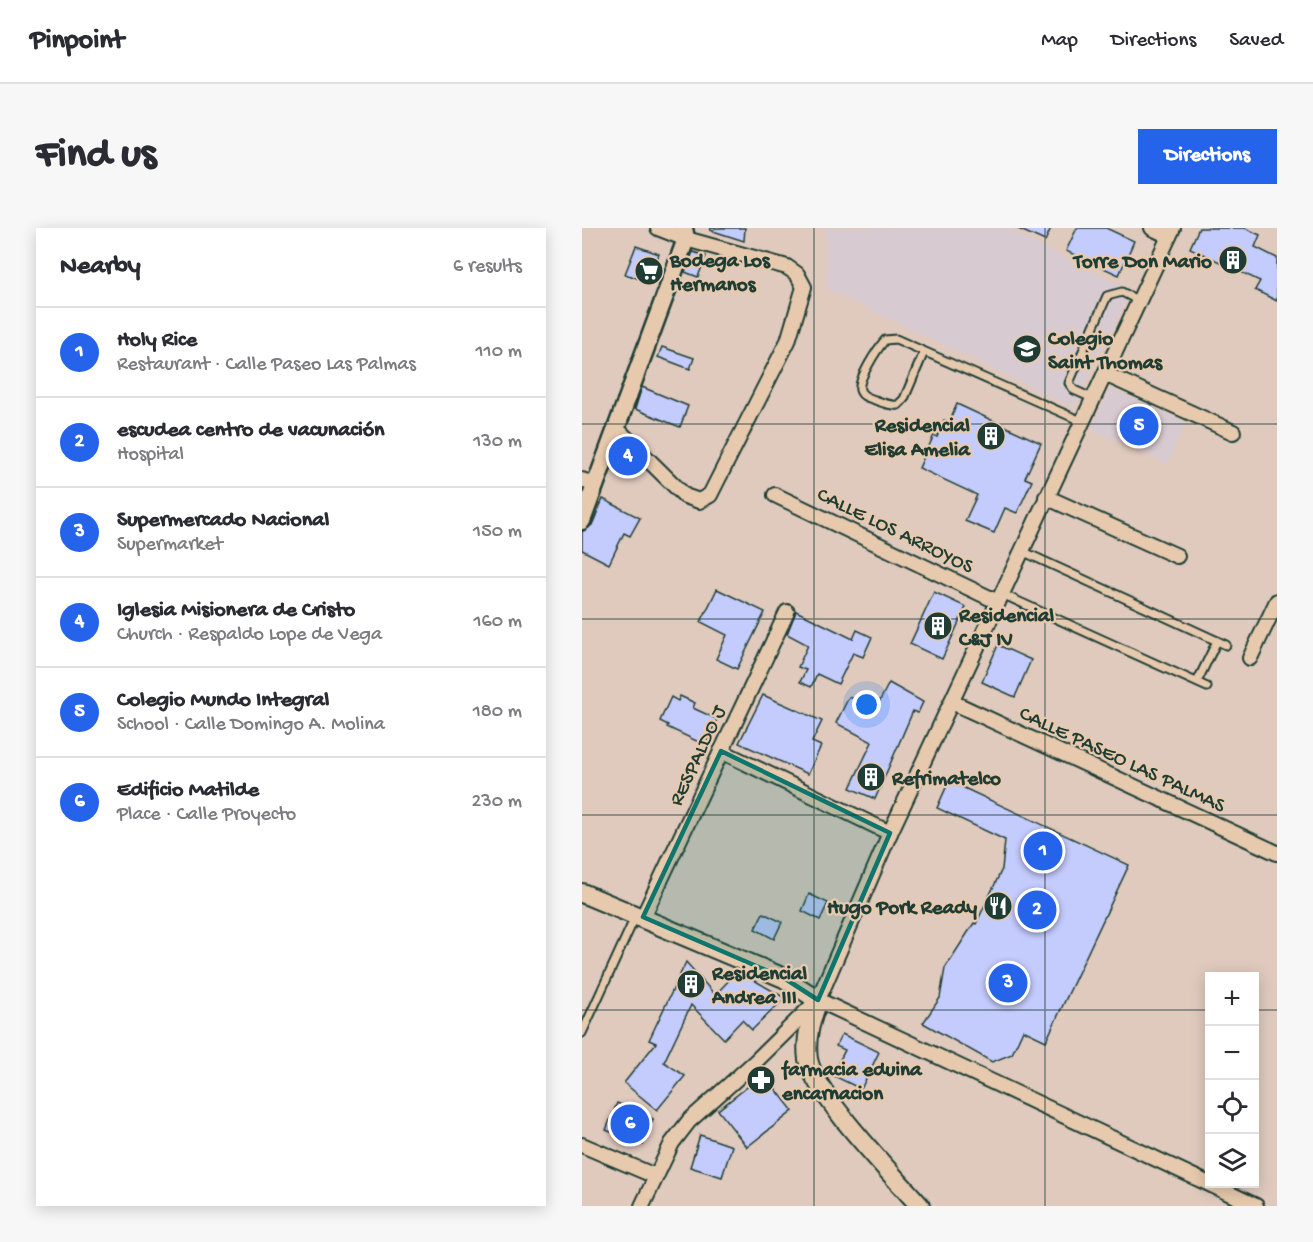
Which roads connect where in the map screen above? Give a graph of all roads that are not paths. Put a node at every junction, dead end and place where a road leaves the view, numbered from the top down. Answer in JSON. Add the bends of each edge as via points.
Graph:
{"nodes":[{"id":1,"x":657,"y":228,"type":"edge"},
{"id":2,"x":1152,"y":228,"type":"edge"},
{"id":3,"x":689,"y":232,"type":"edge"},
{"id":4,"x":1171,"y":232,"type":"edge"},
{"id":5,"x":1139,"y":301,"type":"junction"},
{"id":6,"x":924,"y":352,"type":"junction"},
{"id":7,"x":1105,"y":374,"type":"junction"},
{"id":8,"x":1092,"y":398,"type":"junction"},
{"id":9,"x":1081,"y":421,"type":"junction"},
{"id":10,"x":616,"y":428,"type":"junction"},
{"id":11,"x":1233,"y":432,"type":"dead end"},
{"id":12,"x":589,"y":482,"type":"edge"},
{"id":13,"x":775,"y":495,"type":"dead end"},
{"id":14,"x":1046,"y":497,"type":"junction"},
{"id":15,"x":582,"y":521,"type":"edge"},
{"id":16,"x":1022,"y":550,"type":"junction"},
{"id":17,"x":1177,"y":556,"type":"dead end"},
{"id":18,"x":1000,"y":598,"type":"junction"},
{"id":19,"x":1277,"y":601,"type":"edge"},
{"id":20,"x":787,"y":612,"type":"dead end"},
{"id":21,"x":1216,"y":641,"type":"junction"},
{"id":22,"x":1226,"y":645,"type":"dead end"},
{"id":23,"x":1250,"y":658,"type":"dead end"},
{"id":24,"x":1197,"y":682,"type":"junction"},
{"id":25,"x":1207,"y":687,"type":"dead end"},
{"id":26,"x":952,"y":702,"type":"junction"},
{"id":27,"x":721,"y":752,"type":"junction"},
{"id":28,"x":891,"y":833,"type":"junction"},
{"id":29,"x":1277,"y":853,"type":"edge"},
{"id":30,"x":582,"y":893,"type":"edge"},
{"id":31,"x":640,"y":916,"type":"junction"},
{"id":32,"x":818,"y":1000,"type":"junction"},
{"id":33,"x":582,"y":1033,"type":"edge"},
{"id":34,"x":582,"y":1145,"type":"edge"},
{"id":35,"x":655,"y":1176,"type":"junction"},
{"id":36,"x":642,"y":1206,"type":"edge"},
{"id":37,"x":920,"y":1206,"type":"edge"},
{"id":38,"x":1256,"y":1206,"type":"edge"}],
"edges":[{"from":1,"to":3,"type":"street"},
{"from":2,"to":4,"type":"street"},
{"from":3,"to":10,"type":"street"},
{"from":3,"to":10,"type":"street","via":[[797,274],[804,287],[788,341],[710,495],[699,501],[685,496]]},
{"from":4,"to":5,"type":"street"},
{"from":5,"to":7,"type":"street"},
{"from":5,"to":8,"type":"lane","via":[[1122,292],[1107,296],[1069,383],[1074,390]]},
{"from":6,"to":6,"type":"lane","via":[[896,339],[885,340],[860,382],[860,390],[864,396],[898,405]]},
{"from":6,"to":9,"type":"lane"},
{"from":7,"to":8,"type":"street"},
{"from":7,"to":11,"type":"street"},
{"from":8,"to":9,"type":"street"},
{"from":9,"to":14,"type":"street"},
{"from":10,"to":12,"type":"street"},
{"from":12,"to":15,"type":"street"},
{"from":13,"to":18,"type":"street","name":"CALLE LOS ARROYOS"},
{"from":14,"to":16,"type":"street"},
{"from":14,"to":17,"type":"street"},
{"from":16,"to":18,"type":"street"},
{"from":16,"to":21,"type":"lane"},
{"from":18,"to":24,"type":"lane"},
{"from":18,"to":26,"type":"street"},
{"from":19,"to":23,"type":"street"},
{"from":20,"to":27,"type":"street","name":"RESPALDO J"},
{"from":21,"to":22,"type":"lane"},
{"from":21,"to":24,"type":"lane"},
{"from":24,"to":25,"type":"lane"},
{"from":26,"to":28,"type":"street"},
{"from":26,"to":29,"type":"street","name":"CALLE PASEO LAS PALMAS"},
{"from":27,"to":28,"type":"street"},
{"from":27,"to":31,"type":"street","name":"RESPALDO J"},
{"from":28,"to":32,"type":"street"},
{"from":30,"to":31,"type":"main road"},
{"from":31,"to":32,"type":"main road","via":[[784,978]]},
{"from":31,"to":33,"type":"lane"},
{"from":32,"to":35,"type":"street","via":[[689,1121]]},
{"from":32,"to":37,"type":"main road","via":[[807,1030],[808,1061],[832,1104]]},
{"from":32,"to":38,"type":"street"},
{"from":34,"to":35,"type":"street"},
{"from":35,"to":36,"type":"street"}]}
